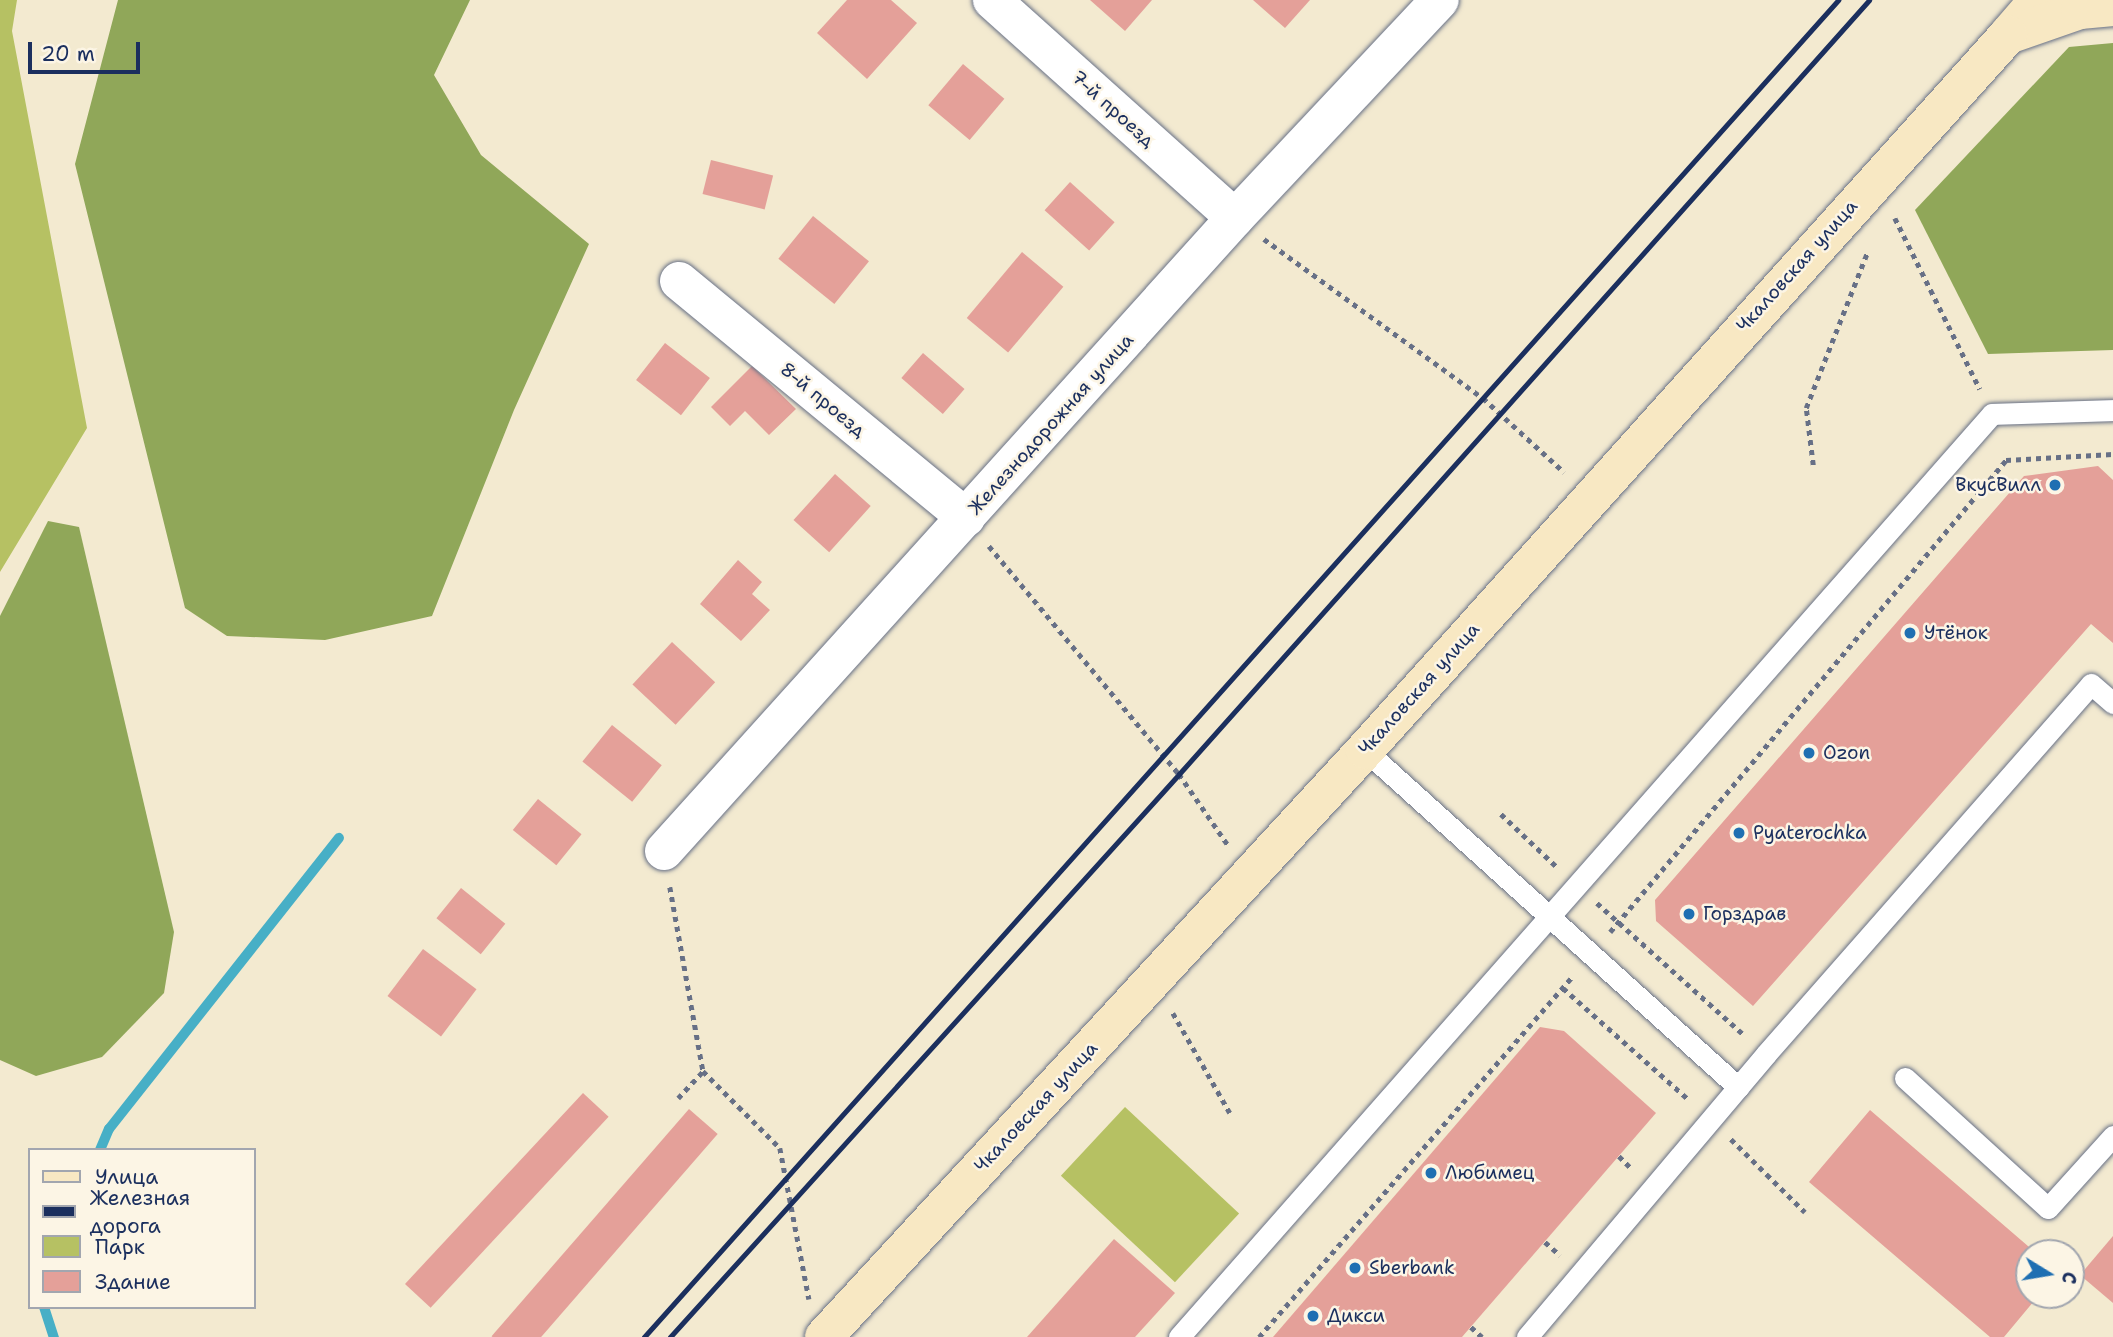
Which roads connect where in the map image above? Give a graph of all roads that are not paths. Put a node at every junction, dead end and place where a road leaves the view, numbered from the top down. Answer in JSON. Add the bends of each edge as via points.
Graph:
{"nodes":[{"id":1,"x":992,"y":0,"type":"edge"},
{"id":2,"x":1440,"y":0,"type":"edge"},
{"id":3,"x":2038,"y":0,"type":"edge"},
{"id":4,"x":2113,"y":7,"type":"edge"},
{"id":5,"x":2008,"y":35,"type":"junction"},
{"id":6,"x":1235,"y":218,"type":"junction"},
{"id":7,"x":679,"y":281,"type":"dead end"},
{"id":8,"x":2113,"y":410,"type":"edge"},
{"id":9,"x":966,"y":518,"type":"junction"},
{"id":10,"x":2113,"y":703,"type":"edge"},
{"id":11,"x":1365,"y":750,"type":"junction"},
{"id":12,"x":664,"y":851,"type":"road end"},
{"id":13,"x":1546,"y":916,"type":"junction"},
{"id":14,"x":1905,"y":1078,"type":"dead end"},
{"id":15,"x":1738,"y":1087,"type":"junction"},
{"id":16,"x":2113,"y":1136,"type":"edge"},
{"id":17,"x":817,"y":1322,"type":"edge"},
{"id":18,"x":1180,"y":1337,"type":"edge"},
{"id":19,"x":1527,"y":1337,"type":"edge"}],
"edges":[{"from":1,"to":6,"type":"street","name":"7-й проезд"},
{"from":2,"to":6,"type":"street","name":"Железнодорожная улица"},
{"from":3,"to":5,"type":"street","name":"Чкаловская улица"},
{"from":4,"to":5,"type":"street","via":[[2080,10]]},
{"from":5,"to":11,"type":"street","name":"Чкаловская улица"},
{"from":6,"to":9,"type":"street","name":"Железнодорожная улица"},
{"from":7,"to":9,"type":"street","name":"8-й проезд"},
{"from":8,"to":13,"type":"lane","via":[[1992,414]]},
{"from":9,"to":12,"type":"street","name":"Железнодорожная улица"},
{"from":10,"to":15,"type":"lane","via":[[2091,684]]},
{"from":11,"to":13,"type":"lane"},
{"from":11,"to":17,"type":"street","name":"Чкаловская улица"},
{"from":13,"to":15,"type":"lane"},
{"from":13,"to":18,"type":"lane"},
{"from":14,"to":16,"type":"lane","via":[[2048,1209]]},
{"from":15,"to":19,"type":"lane"}]}
